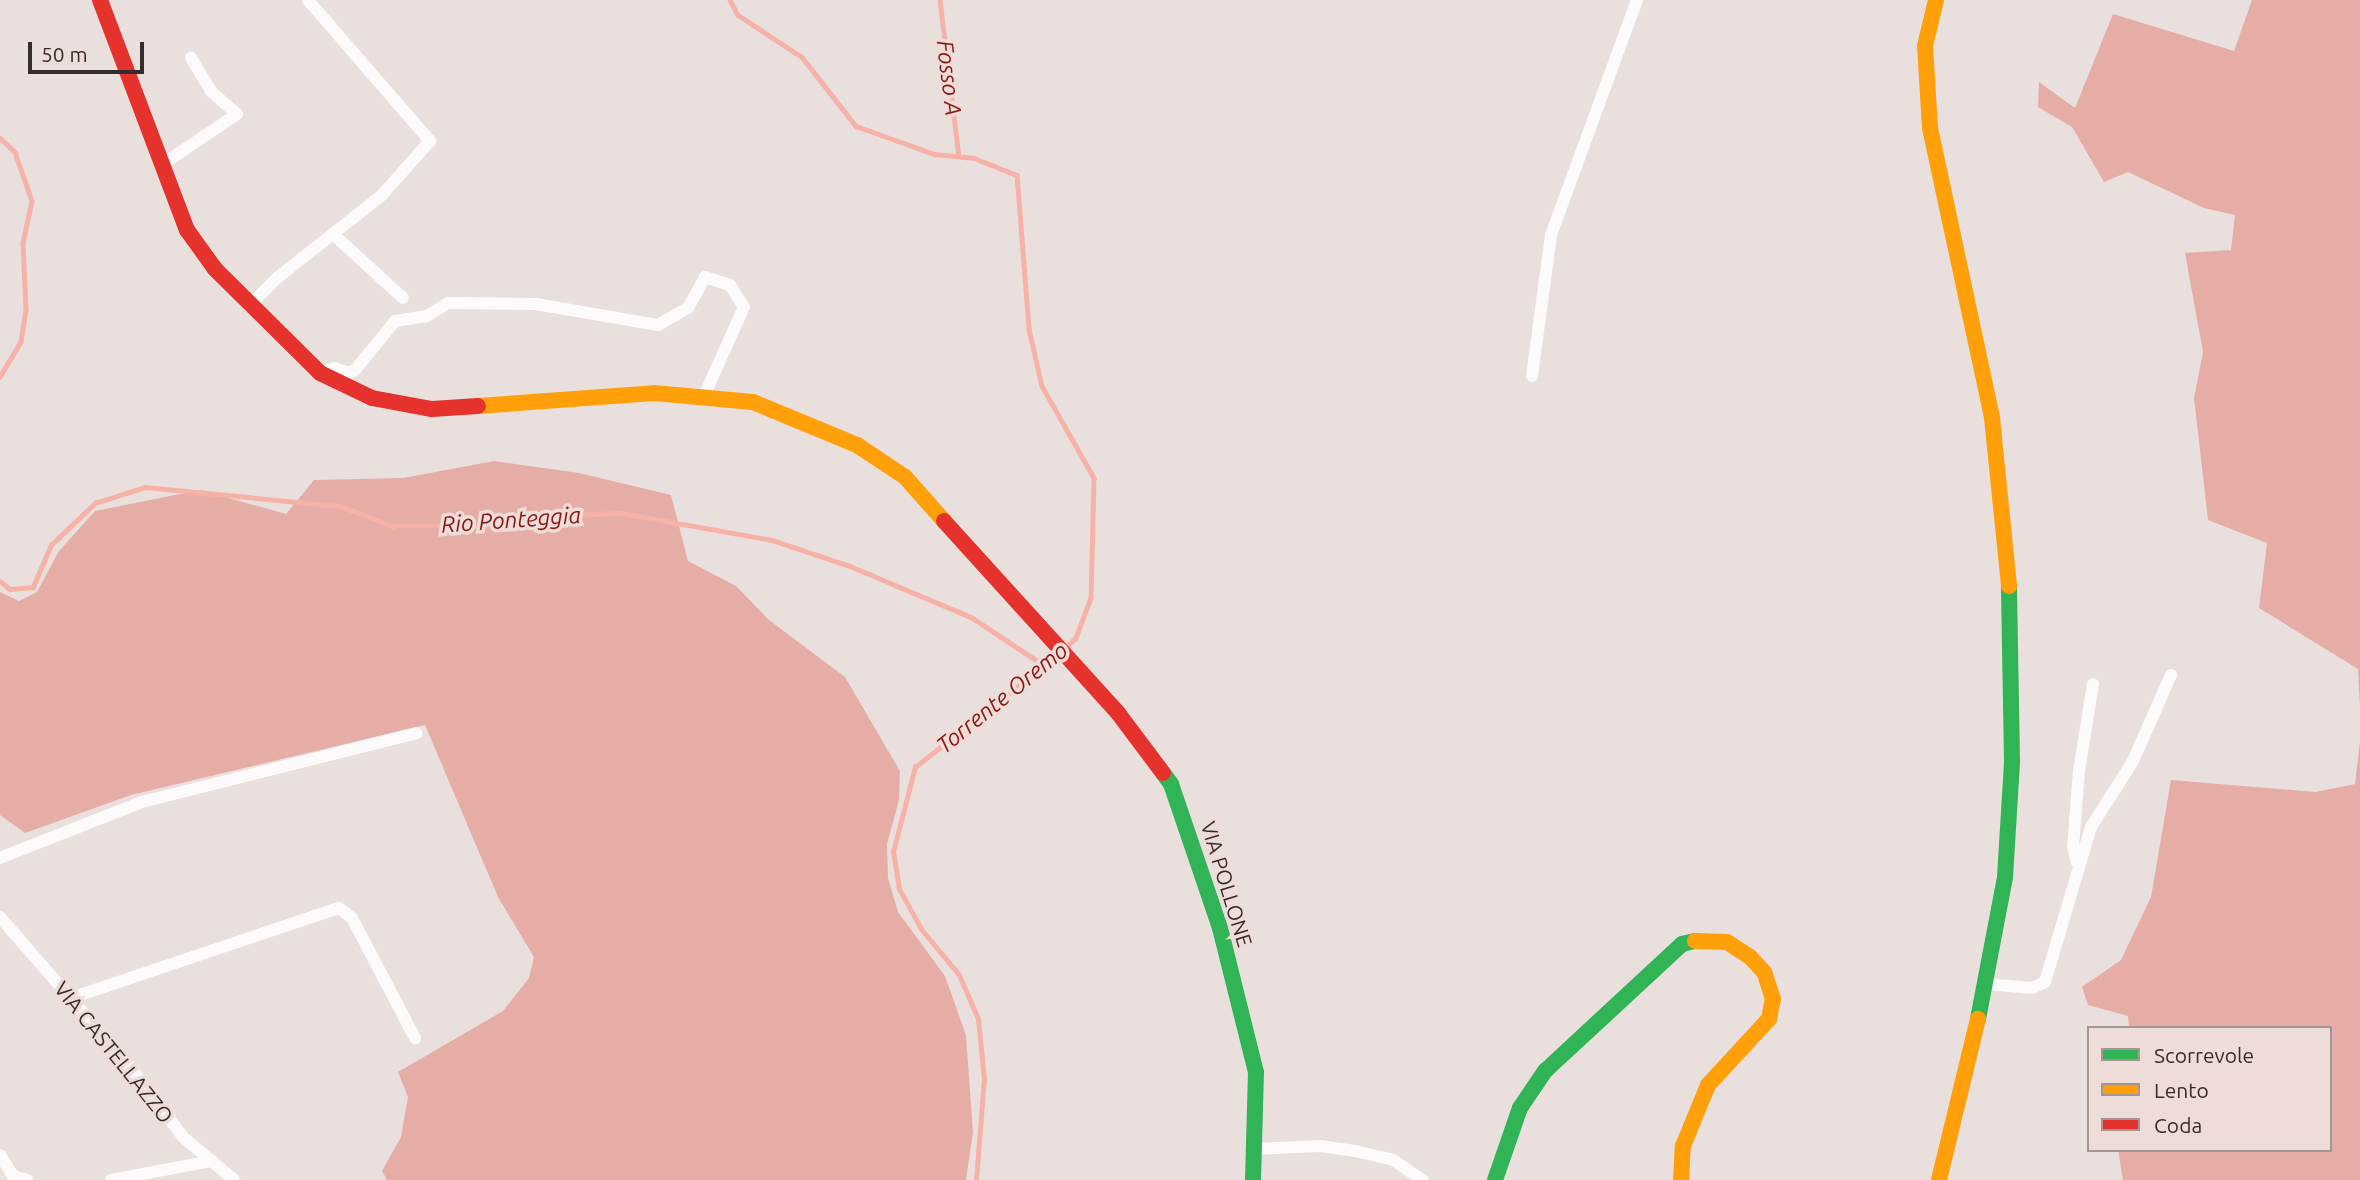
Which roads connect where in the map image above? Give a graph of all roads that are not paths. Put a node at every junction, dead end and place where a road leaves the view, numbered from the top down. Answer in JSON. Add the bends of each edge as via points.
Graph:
{"nodes":[{"id":1,"x":100,"y":0,"type":"edge"},
{"id":2,"x":308,"y":0,"type":"edge"},
{"id":3,"x":1637,"y":0,"type":"edge"},
{"id":4,"x":1936,"y":0,"type":"edge"},
{"id":5,"x":191,"y":58,"type":"dead end"},
{"id":6,"x":163,"y":164,"type":"junction"},
{"id":7,"x":334,"y":235,"type":"junction"},
{"id":8,"x":403,"y":298,"type":"dead end"},
{"id":9,"x":249,"y":306,"type":"junction"},
{"id":10,"x":315,"y":369,"type":"junction"},
{"id":11,"x":1532,"y":376,"type":"dead end"},
{"id":12,"x":704,"y":396,"type":"junction"},
{"id":13,"x":2171,"y":675,"type":"dead end"},
{"id":14,"x":2093,"y":684,"type":"dead end"},
{"id":15,"x":416,"y":733,"type":"dead end"},
{"id":16,"x":0,"y":859,"type":"edge"},
{"id":17,"x":2077,"y":863,"type":"junction"},
{"id":18,"x":0,"y":917,"type":"edge"},
{"id":19,"x":1986,"y":984,"type":"junction"},
{"id":20,"x":71,"y":998,"type":"junction"},
{"id":21,"x":415,"y":1038,"type":"dead end"},
{"id":22,"x":1256,"y":1149,"type":"junction"},
{"id":23,"x":0,"y":1155,"type":"edge"},
{"id":24,"x":212,"y":1161,"type":"junction"},
{"id":25,"x":27,"y":1180,"type":"edge"},
{"id":26,"x":111,"y":1180,"type":"edge"},
{"id":27,"x":234,"y":1180,"type":"edge"},
{"id":28,"x":1253,"y":1180,"type":"edge"},
{"id":29,"x":1423,"y":1180,"type":"edge"},
{"id":30,"x":1495,"y":1180,"type":"edge"},
{"id":31,"x":1681,"y":1180,"type":"edge"},
{"id":32,"x":1939,"y":1180,"type":"edge"}],
"edges":[{"from":1,"to":6,"type":"street","name":"VIA POLLONE"},
{"from":2,"to":7,"type":"street","via":[[430,141],[381,196]]},
{"from":3,"to":11,"type":"street","via":[[1551,234]]},
{"from":4,"to":19,"type":"street","via":[[1925,46],[1930,128],[1992,418],[2007,531],[2012,761],[2005,877]]},
{"from":5,"to":6,"type":"street","via":[[211,91],[237,114]]},
{"from":6,"to":9,"type":"street","name":"VIA POLLONE","via":[[187,230]]},
{"from":7,"to":8,"type":"street"},
{"from":7,"to":9,"type":"street","via":[[277,278]]},
{"from":9,"to":10,"type":"street","name":"VIA POLLONE"},
{"from":10,"to":12,"type":"street","name":"VIA POLLONE","via":[[372,398],[432,409],[654,393]]},
{"from":10,"to":12,"type":"street","via":[[355,370],[395,321],[427,316],[448,303],[536,304],[658,325],[688,308],[705,278],[730,285],[744,307]]},
{"from":12,"to":22,"type":"street","name":"VIA POLLONE","via":[[753,402],[806,421],[857,445],[905,477],[1147,748],[1186,818],[1220,928],[1256,1072]]},
{"from":13,"to":17,"type":"street","via":[[2133,761],[2091,827]]},
{"from":14,"to":17,"type":"street","via":[[2078,771],[2073,847]]},
{"from":15,"to":16,"type":"street","via":[[142,802]]},
{"from":17,"to":19,"type":"street","via":[[2045,982],[2032,988]]},
{"from":18,"to":20,"type":"street","name":"VIA CASTELLAZZO"},
{"from":19,"to":32,"type":"street"},
{"from":20,"to":21,"type":"street","via":[[340,908],[352,918]]},
{"from":20,"to":24,"type":"street","name":"VIA CASTELLAZZO","via":[[183,1137]]},
{"from":22,"to":28,"type":"street","name":"VIA POLLONE"},
{"from":22,"to":29,"type":"street","via":[[1320,1146],[1355,1151],[1393,1160]]},
{"from":23,"to":25,"type":"street","via":[[13,1176]]},
{"from":24,"to":26,"type":"street"},
{"from":24,"to":27,"type":"street","name":"VIA CASTELLAZZO"},
{"from":30,"to":31,"type":"street","via":[[1520,1108],[1545,1071],[1682,944],[1705,938],[1727,942],[1750,957],[1764,972],[1773,999],[1769,1019],[1708,1085],[1683,1146]]}]}
